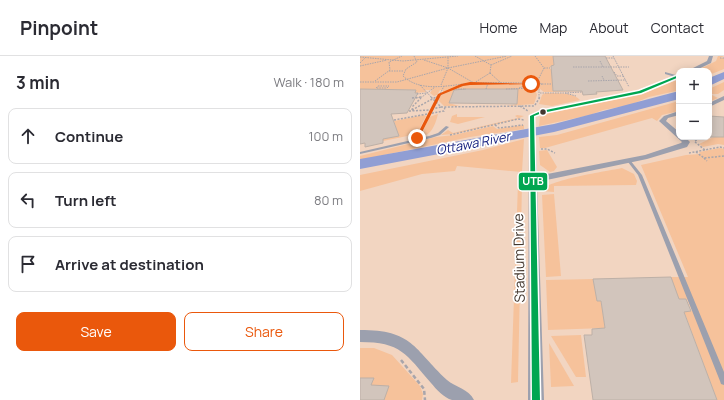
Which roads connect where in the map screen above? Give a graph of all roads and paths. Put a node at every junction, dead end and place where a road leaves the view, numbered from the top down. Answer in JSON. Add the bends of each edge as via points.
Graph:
{"nodes":[{"id":1,"x":397,"y":56,"type":"edge"},
{"id":2,"x":402,"y":56,"type":"edge"},
{"id":3,"x":414,"y":56,"type":"edge"},
{"id":4,"x":427,"y":56,"type":"edge"},
{"id":5,"x":448,"y":56,"type":"edge"},
{"id":6,"x":458,"y":56,"type":"edge"},
{"id":7,"x":475,"y":56,"type":"edge"},
{"id":8,"x":507,"y":56,"type":"edge"},
{"id":9,"x":512,"y":56,"type":"edge"},
{"id":10,"x":535,"y":56,"type":"edge"},
{"id":11,"x":711,"y":56,"type":"edge"},
{"id":12,"x":360,"y":57,"type":"edge"},
{"id":13,"x":366,"y":57,"type":"edge"},
{"id":14,"x":399,"y":57,"type":"junction"},
{"id":15,"x":613,"y":57,"type":"edge"},
{"id":16,"x":606,"y":58,"type":"dead end"},
{"id":17,"x":720,"y":58,"type":"dead end"},
{"id":18,"x":724,"y":58,"type":"edge"},
{"id":19,"x":423,"y":59,"type":"junction"},
{"id":20,"x":388,"y":60,"type":"junction"},
{"id":21,"x":391,"y":60,"type":"junction"},
{"id":22,"x":416,"y":60,"type":"junction"},
{"id":23,"x":484,"y":61,"type":"junction"},
{"id":24,"x":600,"y":61,"type":"dead end"},
{"id":25,"x":360,"y":63,"type":"edge"},
{"id":26,"x":589,"y":64,"type":"dead end"},
{"id":27,"x":491,"y":65,"type":"junction"},
{"id":28,"x":360,"y":66,"type":"edge"},
{"id":29,"x":573,"y":67,"type":"dead end"},
{"id":30,"x":590,"y":67,"type":"junction"},
{"id":31,"x":603,"y":67,"type":"junction"},
{"id":32,"x":619,"y":67,"type":"junction"},
{"id":33,"x":628,"y":67,"type":"dead end"},
{"id":34,"x":448,"y":68,"type":"junction"},
{"id":35,"x":544,"y":68,"type":"junction"},
{"id":36,"x":550,"y":68,"type":"dead end"},
{"id":37,"x":696,"y":68,"type":"edge"},
{"id":38,"x":389,"y":71,"type":"junction"},
{"id":39,"x":405,"y":71,"type":"junction"},
{"id":40,"x":614,"y":72,"type":"dead end"},
{"id":41,"x":666,"y":72,"type":"dead end"},
{"id":42,"x":490,"y":73,"type":"junction"},
{"id":43,"x":676,"y":75,"type":"edge"},
{"id":44,"x":602,"y":76,"type":"dead end"},
{"id":45,"x":624,"y":76,"type":"junction"},
{"id":46,"x":676,"y":77,"type":"edge"},
{"id":47,"x":405,"y":79,"type":"junction"},
{"id":48,"x":604,"y":80,"type":"junction"},
{"id":49,"x":626,"y":80,"type":"junction"},
{"id":50,"x":375,"y":81,"type":"junction"},
{"id":51,"x":588,"y":81,"type":"dead end"},
{"id":52,"x":360,"y":82,"type":"edge"},
{"id":53,"x":386,"y":82,"type":"junction"},
{"id":54,"x":537,"y":82,"type":"junction"},
{"id":55,"x":474,"y":83,"type":"junction"},
{"id":56,"x":488,"y":83,"type":"junction"},
{"id":57,"x":502,"y":83,"type":"junction"},
{"id":58,"x":418,"y":84,"type":"junction"},
{"id":59,"x":531,"y":84,"type":"junction"},
{"id":60,"x":542,"y":84,"type":"junction"},
{"id":61,"x":552,"y":84,"type":"dead end"},
{"id":62,"x":462,"y":85,"type":"junction"},
{"id":63,"x":383,"y":86,"type":"junction"},
{"id":64,"x":436,"y":86,"type":"junction"},
{"id":65,"x":441,"y":86,"type":"junction"},
{"id":66,"x":444,"y":86,"type":"junction"},
{"id":67,"x":538,"y":87,"type":"junction"},
{"id":68,"x":452,"y":89,"type":"junction"},
{"id":69,"x":466,"y":89,"type":"dead end"},
{"id":70,"x":486,"y":89,"type":"dead end"},
{"id":71,"x":506,"y":89,"type":"dead end"},
{"id":72,"x":515,"y":89,"type":"junction"},
{"id":73,"x":632,"y":91,"type":"dead end"},
{"id":74,"x":428,"y":92,"type":"junction"},
{"id":75,"x":582,"y":92,"type":"dead end"},
{"id":76,"x":540,"y":93,"type":"junction"},
{"id":77,"x":566,"y":93,"type":"junction"},
{"id":78,"x":417,"y":94,"type":"dead end"},
{"id":79,"x":439,"y":95,"type":"junction"},
{"id":80,"x":422,"y":97,"type":"junction"},
{"id":81,"x":578,"y":97,"type":"dead end"},
{"id":82,"x":412,"y":98,"type":"dead end"},
{"id":83,"x":434,"y":98,"type":"junction"},
{"id":84,"x":724,"y":98,"type":"edge"},
{"id":85,"x":436,"y":101,"type":"junction"},
{"id":86,"x":507,"y":102,"type":"dead end"},
{"id":87,"x":712,"y":103,"type":"edge"},
{"id":88,"x":506,"y":106,"type":"junction"},
{"id":89,"x":519,"y":106,"type":"junction"},
{"id":90,"x":535,"y":106,"type":"junction"},
{"id":91,"x":441,"y":107,"type":"junction"},
{"id":92,"x":445,"y":107,"type":"junction"},
{"id":93,"x":409,"y":110,"type":"dead end"},
{"id":94,"x":412,"y":110,"type":"junction"},
{"id":95,"x":431,"y":110,"type":"junction"},
{"id":96,"x":429,"y":114,"type":"junction"},
{"id":97,"x":676,"y":114,"type":"edge"},
{"id":98,"x":530,"y":116,"type":"junction"},
{"id":99,"x":394,"y":120,"type":"dead end"},
{"id":100,"x":506,"y":122,"type":"junction"},
{"id":101,"x":523,"y":124,"type":"dead end"},
{"id":102,"x":495,"y":125,"type":"junction"},
{"id":103,"x":509,"y":126,"type":"junction"},
{"id":104,"x":447,"y":127,"type":"dead end"},
{"id":105,"x":676,"y":133,"type":"edge"},
{"id":106,"x":419,"y":134,"type":"dead end"},
{"id":107,"x":447,"y":135,"type":"dead end"},
{"id":108,"x":684,"y":140,"type":"edge"},
{"id":109,"x":696,"y":140,"type":"edge"},
{"id":110,"x":547,"y":149,"type":"dead end"},
{"id":111,"x":705,"y":150,"type":"dead end"},
{"id":112,"x":696,"y":152,"type":"dead end"},
{"id":113,"x":360,"y":153,"type":"edge"},
{"id":114,"x":555,"y":154,"type":"dead end"},
{"id":115,"x":724,"y":156,"type":"edge"},
{"id":116,"x":704,"y":158,"type":"junction"},
{"id":117,"x":629,"y":161,"type":"junction"},
{"id":118,"x":707,"y":161,"type":"dead end"},
{"id":119,"x":532,"y":180,"type":"junction"},
{"id":120,"x":360,"y":336,"type":"edge"},
{"id":121,"x":396,"y":356,"type":"dead end"},
{"id":122,"x":724,"y":381,"type":"edge"},
{"id":123,"x":425,"y":400,"type":"edge"},
{"id":124,"x":466,"y":400,"type":"edge"},
{"id":125,"x":536,"y":400,"type":"edge"}],
"edges":[{"from":1,"to":14,"type":"path"},
{"from":2,"to":14,"type":"path"},
{"from":3,"to":22,"type":"path"},
{"from":4,"to":19,"type":"path"},
{"from":5,"to":6,"type":"path"},
{"from":5,"to":19,"type":"path"},
{"from":5,"to":34,"type":"path"},
{"from":7,"to":23,"type":"path"},
{"from":8,"to":23,"type":"path"},
{"from":9,"to":27,"type":"path"},
{"from":10,"to":35,"type":"path"},
{"from":11,"to":37,"type":"street","via":[[709,62]]},
{"from":12,"to":13,"type":"path"},
{"from":13,"to":20,"type":"path"},
{"from":13,"to":25,"type":"path"},
{"from":14,"to":21,"type":"path"},
{"from":15,"to":16,"type":"path"},
{"from":15,"to":32,"type":"path"},
{"from":17,"to":18,"type":"path"},
{"from":19,"to":22,"type":"path"},
{"from":19,"to":34,"type":"path"},
{"from":20,"to":21,"type":"path"},
{"from":20,"to":28,"type":"path"},
{"from":21,"to":22,"type":"path"},
{"from":21,"to":38,"type":"path"},
{"from":22,"to":39,"type":"path"},
{"from":23,"to":27,"type":"path"},
{"from":23,"to":34,"type":"path"},
{"from":24,"to":31,"type":"path"},
{"from":26,"to":30,"type":"path"},
{"from":27,"to":42,"type":"path"},
{"from":29,"to":30,"type":"path"},
{"from":30,"to":31,"type":"path"},
{"from":31,"to":32,"type":"path"},
{"from":32,"to":33,"type":"path"},
{"from":32,"to":45,"type":"path"},
{"from":34,"to":47,"type":"path"},
{"from":34,"to":55,"type":"path"},
{"from":34,"to":65,"type":"path"},
{"from":35,"to":36,"type":"path"},
{"from":35,"to":54,"type":"path"},
{"from":38,"to":39,"type":"path"},
{"from":38,"to":50,"type":"path"},
{"from":39,"to":47,"type":"path"},
{"from":40,"to":45,"type":"path","via":[[617,76]]},
{"from":41,"to":43,"type":"lane"},
{"from":42,"to":55,"type":"path"},
{"from":42,"to":57,"type":"path"},
{"from":44,"to":48,"type":"path"},
{"from":45,"to":49,"type":"path"},
{"from":46,"to":98,"type":"street","via":[[640,92]]},
{"from":47,"to":53,"type":"path"},
{"from":47,"to":58,"type":"path"},
{"from":48,"to":49,"type":"path"},
{"from":48,"to":51,"type":"path"},
{"from":49,"to":73,"type":"path"},
{"from":50,"to":52,"type":"path"},
{"from":50,"to":53,"type":"path"},
{"from":53,"to":63,"type":"path"},
{"from":54,"to":59,"type":"path"},
{"from":54,"to":60,"type":"path"},
{"from":55,"to":56,"type":"path"},
{"from":55,"to":62,"type":"path"},
{"from":56,"to":57,"type":"path"},
{"from":56,"to":70,"type":"path"},
{"from":57,"to":59,"type":"path"},
{"from":58,"to":64,"type":"path"},
{"from":58,"to":74,"type":"path"},
{"from":59,"to":67,"type":"path"},
{"from":59,"to":72,"type":"path"},
{"from":60,"to":61,"type":"path"},
{"from":60,"to":67,"type":"path"},
{"from":62,"to":66,"type":"path"},
{"from":62,"to":68,"type":"path"},
{"from":63,"to":63,"type":"path","via":[[389,86],[376,88],[378,86]]},
{"from":64,"to":65,"type":"path"},
{"from":64,"to":74,"type":"path"},
{"from":65,"to":66,"type":"path"},
{"from":66,"to":79,"type":"path"},
{"from":67,"to":72,"type":"path"},
{"from":67,"to":76,"type":"path"},
{"from":68,"to":69,"type":"path"},
{"from":68,"to":79,"type":"path"},
{"from":71,"to":72,"type":"path"},
{"from":74,"to":78,"type":"path"},
{"from":74,"to":80,"type":"path"},
{"from":74,"to":83,"type":"path"},
{"from":75,"to":77,"type":"path"},
{"from":76,"to":77,"type":"path"},
{"from":76,"to":90,"type":"path"},
{"from":77,"to":81,"type":"path"},
{"from":79,"to":83,"type":"path"},
{"from":79,"to":85,"type":"path"},
{"from":80,"to":82,"type":"path"},
{"from":80,"to":94,"type":"path"},
{"from":83,"to":85,"type":"path"},
{"from":83,"to":94,"type":"path"},
{"from":84,"to":87,"type":"street"},
{"from":85,"to":91,"type":"path"},
{"from":85,"to":95,"type":"path"},
{"from":86,"to":88,"type":"path"},
{"from":88,"to":89,"type":"path"},
{"from":88,"to":92,"type":"path"},
{"from":89,"to":90,"type":"path"},
{"from":89,"to":98,"type":"path"},
{"from":90,"to":98,"type":"path"},
{"from":91,"to":92,"type":"path"},
{"from":91,"to":95,"type":"path"},
{"from":92,"to":96,"type":"path","via":[[445,111]]},
{"from":93,"to":94,"type":"path"},
{"from":94,"to":95,"type":"path"},
{"from":95,"to":96,"type":"path"},
{"from":96,"to":99,"type":"path"},
{"from":96,"to":106,"type":"path"},
{"from":97,"to":105,"type":"street","via":[[662,121]]},
{"from":98,"to":100,"type":"path","via":[[523,120]]},
{"from":98,"to":119,"type":"street","name":"Stadium Drive"},
{"from":100,"to":102,"type":"path"},
{"from":100,"to":103,"type":"path"},
{"from":101,"to":103,"type":"path"},
{"from":102,"to":103,"type":"path","via":[[498,128]]},
{"from":102,"to":107,"type":"path"},
{"from":104,"to":113,"type":"lane","via":[[436,135]]},
{"from":108,"to":117,"type":"street","via":[[684,144],[646,158]]},
{"from":109,"to":111,"type":"path","via":[[694,141]]},
{"from":110,"to":114,"type":"path"},
{"from":112,"to":116,"type":"path"},
{"from":115,"to":116,"type":"path"},
{"from":116,"to":118,"type":"path"},
{"from":117,"to":119,"type":"street"},
{"from":117,"to":122,"type":"lane","via":[[640,175]]},
{"from":119,"to":125,"type":"street","name":"Stadium Drive"},
{"from":120,"to":124,"type":"street","via":[[378,336],[398,341],[414,353],[443,386]]},
{"from":121,"to":123,"type":"path","via":[[422,386],[426,394]]}]}
